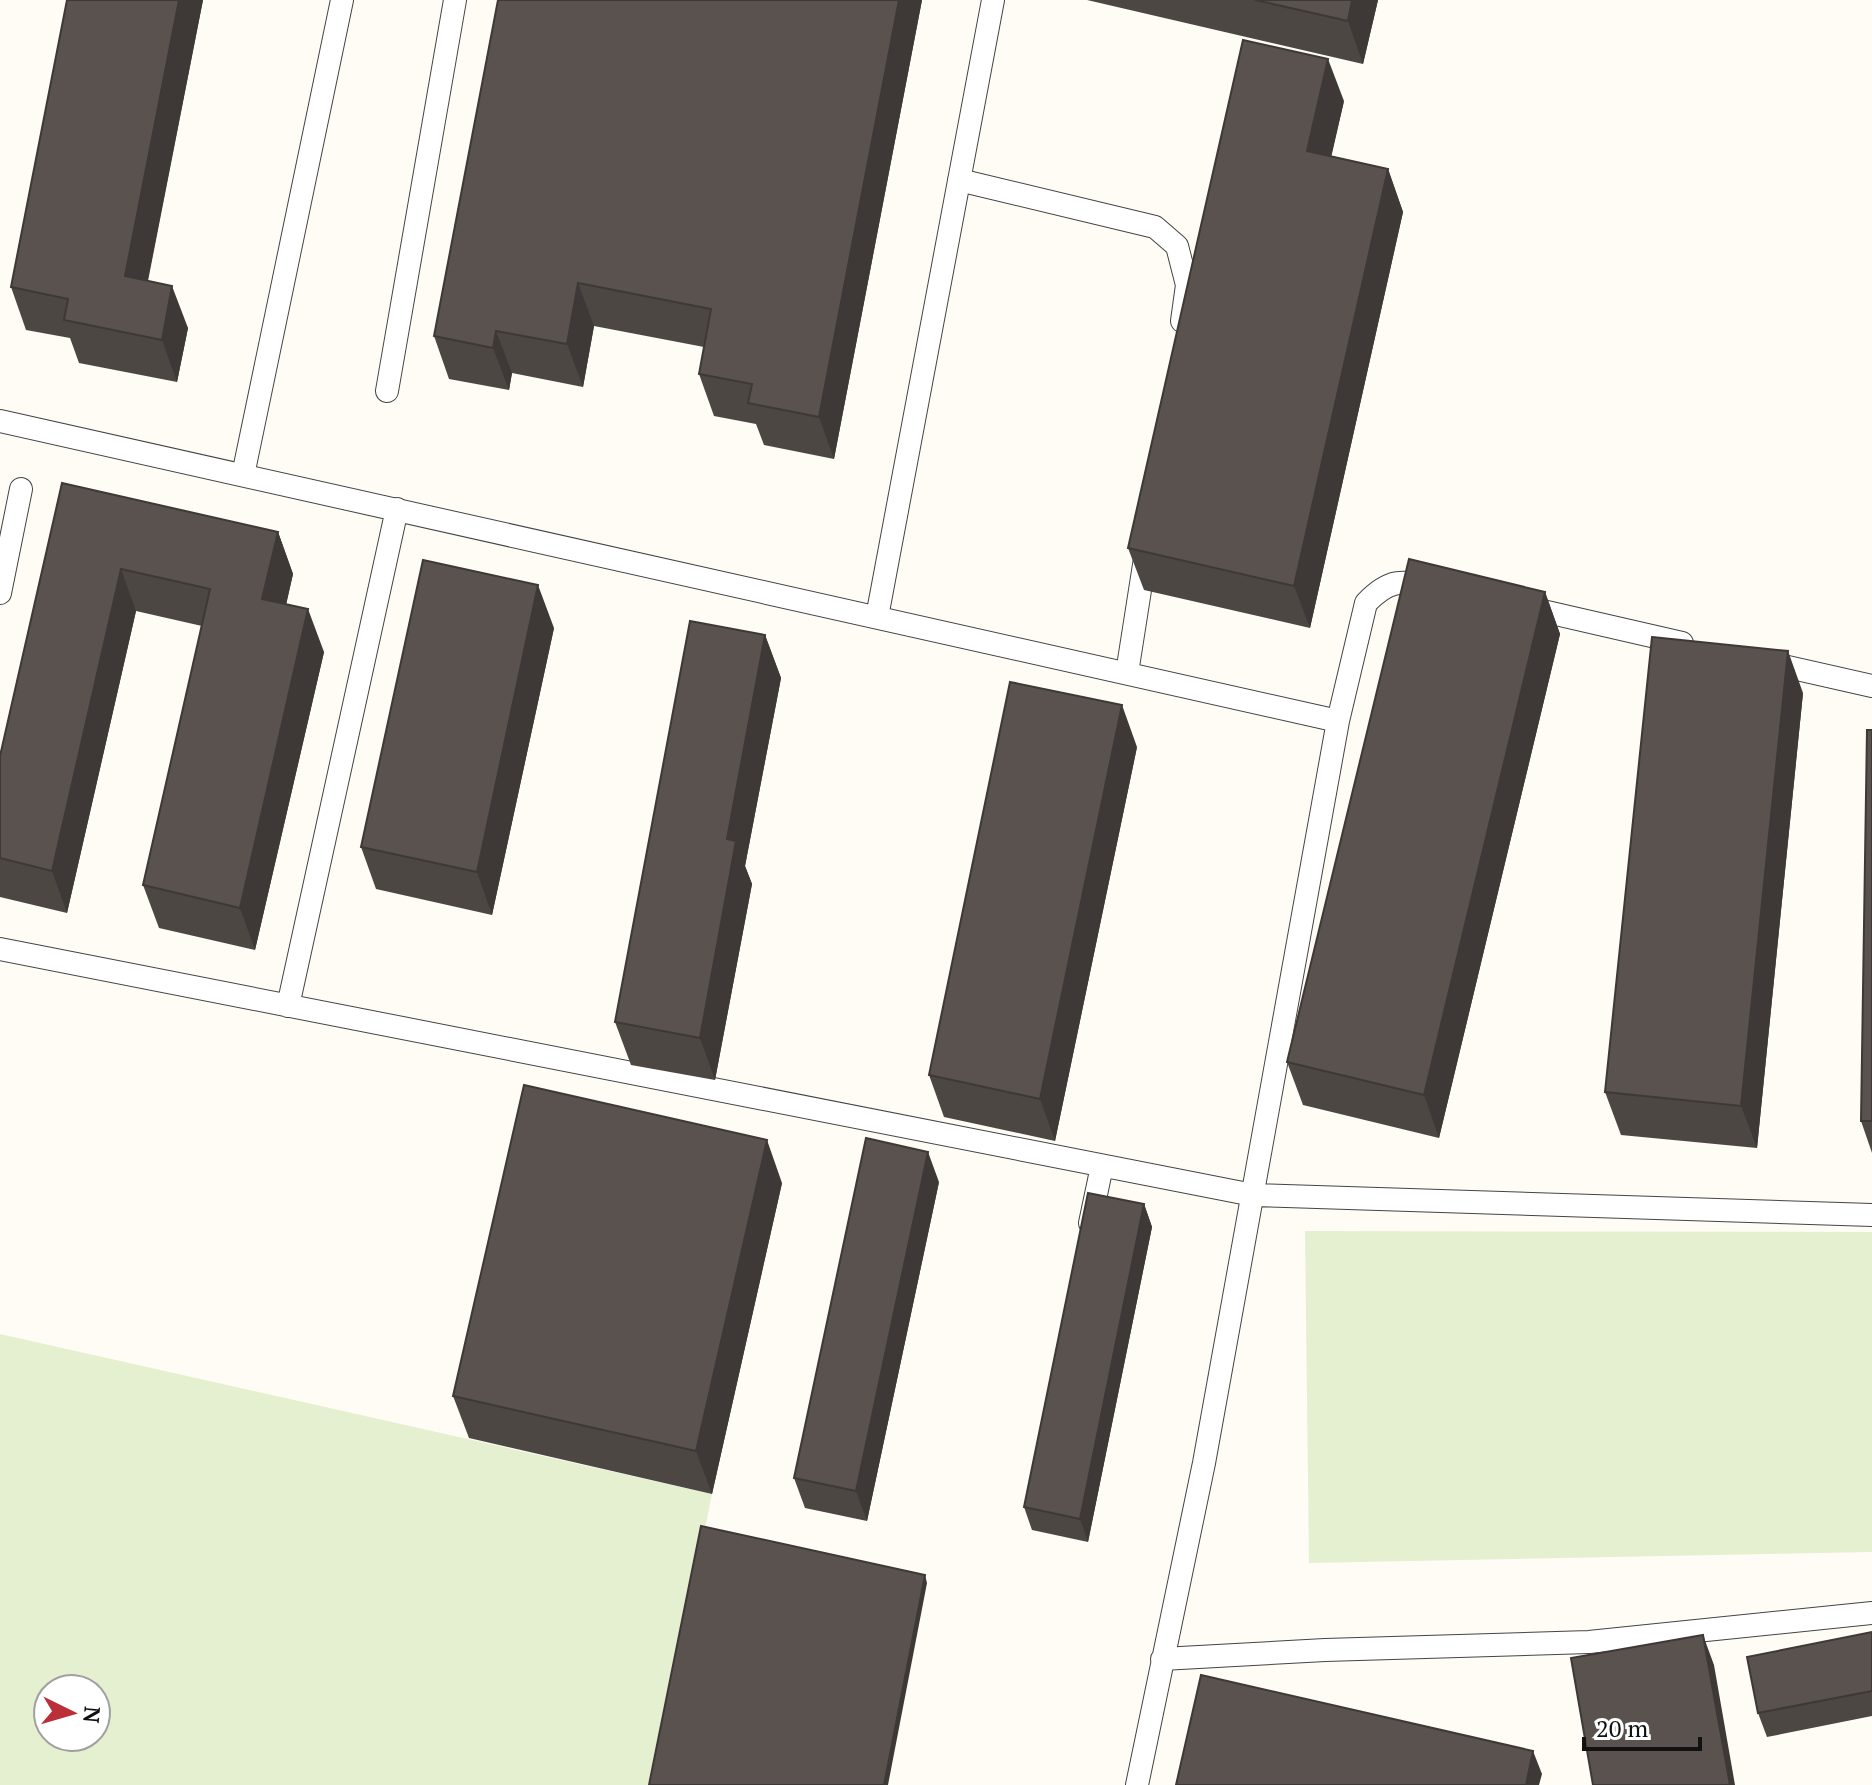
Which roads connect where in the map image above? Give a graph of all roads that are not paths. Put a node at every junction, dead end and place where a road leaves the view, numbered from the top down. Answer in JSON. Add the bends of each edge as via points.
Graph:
{"nodes":[{"id":1,"x":342,"y":0,"type":"edge"},
{"id":2,"x":455,"y":0,"type":"edge"},
{"id":3,"x":993,"y":0,"type":"edge"},
{"id":4,"x":959,"y":180,"type":"junction"},
{"id":5,"x":1178,"y":347,"type":"edge"},
{"id":6,"x":387,"y":391,"type":"dead end"},
{"id":7,"x":0,"y":421,"type":"edge"},
{"id":8,"x":243,"y":475,"type":"junction"},
{"id":9,"x":21,"y":489,"type":"dead end"},
{"id":10,"x":397,"y":509,"type":"junction"},
{"id":11,"x":1149,"y":533,"type":"edge"},
{"id":12,"x":1453,"y":591,"type":"edge"},
{"id":13,"x":0,"y":593,"type":"edge"},
{"id":14,"x":1499,"y":602,"type":"edge"},
{"id":15,"x":877,"y":617,"type":"junction"},
{"id":16,"x":1701,"y":647,"type":"edge"},
{"id":17,"x":1748,"y":658,"type":"edge"},
{"id":18,"x":1127,"y":673,"type":"junction"},
{"id":19,"x":1872,"y":686,"type":"edge"},
{"id":20,"x":1338,"y":721,"type":"junction"},
{"id":21,"x":0,"y":949,"type":"edge"},
{"id":22,"x":288,"y":1006,"type":"junction"},
{"id":23,"x":1102,"y":1166,"type":"junction"},
{"id":24,"x":1253,"y":1195,"type":"junction"},
{"id":25,"x":1872,"y":1215,"type":"edge"},
{"id":26,"x":1085,"y":1243,"type":"edge"},
{"id":27,"x":1872,"y":1613,"type":"edge"},
{"id":28,"x":1162,"y":1659,"type":"junction"},
{"id":29,"x":1137,"y":1785,"type":"edge"}],
"edges":[{"from":1,"to":8,"type":"lane"},
{"from":2,"to":6,"type":"lane"},
{"from":3,"to":4,"type":"lane"},
{"from":4,"to":5,"type":"lane","via":[[1155,227],[1177,246],[1187,285]]},
{"from":4,"to":15,"type":"lane"},
{"from":7,"to":8,"type":"lane"},
{"from":8,"to":10,"type":"lane"},
{"from":9,"to":13,"type":"lane"},
{"from":10,"to":15,"type":"lane"},
{"from":10,"to":22,"type":"lane"},
{"from":11,"to":18,"type":"lane"},
{"from":12,"to":20,"type":"lane","via":[[1406,581],[1379,589],[1366,603]]},
{"from":14,"to":16,"type":"lane"},
{"from":15,"to":18,"type":"lane"},
{"from":17,"to":19,"type":"lane"},
{"from":18,"to":20,"type":"lane"},
{"from":20,"to":24,"type":"lane"},
{"from":21,"to":22,"type":"lane"},
{"from":22,"to":23,"type":"lane"},
{"from":23,"to":24,"type":"lane"},
{"from":23,"to":26,"type":"lane"},
{"from":24,"to":25,"type":"lane"},
{"from":24,"to":28,"type":"lane"},
{"from":27,"to":28,"type":"lane","via":[[1589,1642]]},
{"from":28,"to":29,"type":"lane"}]}
